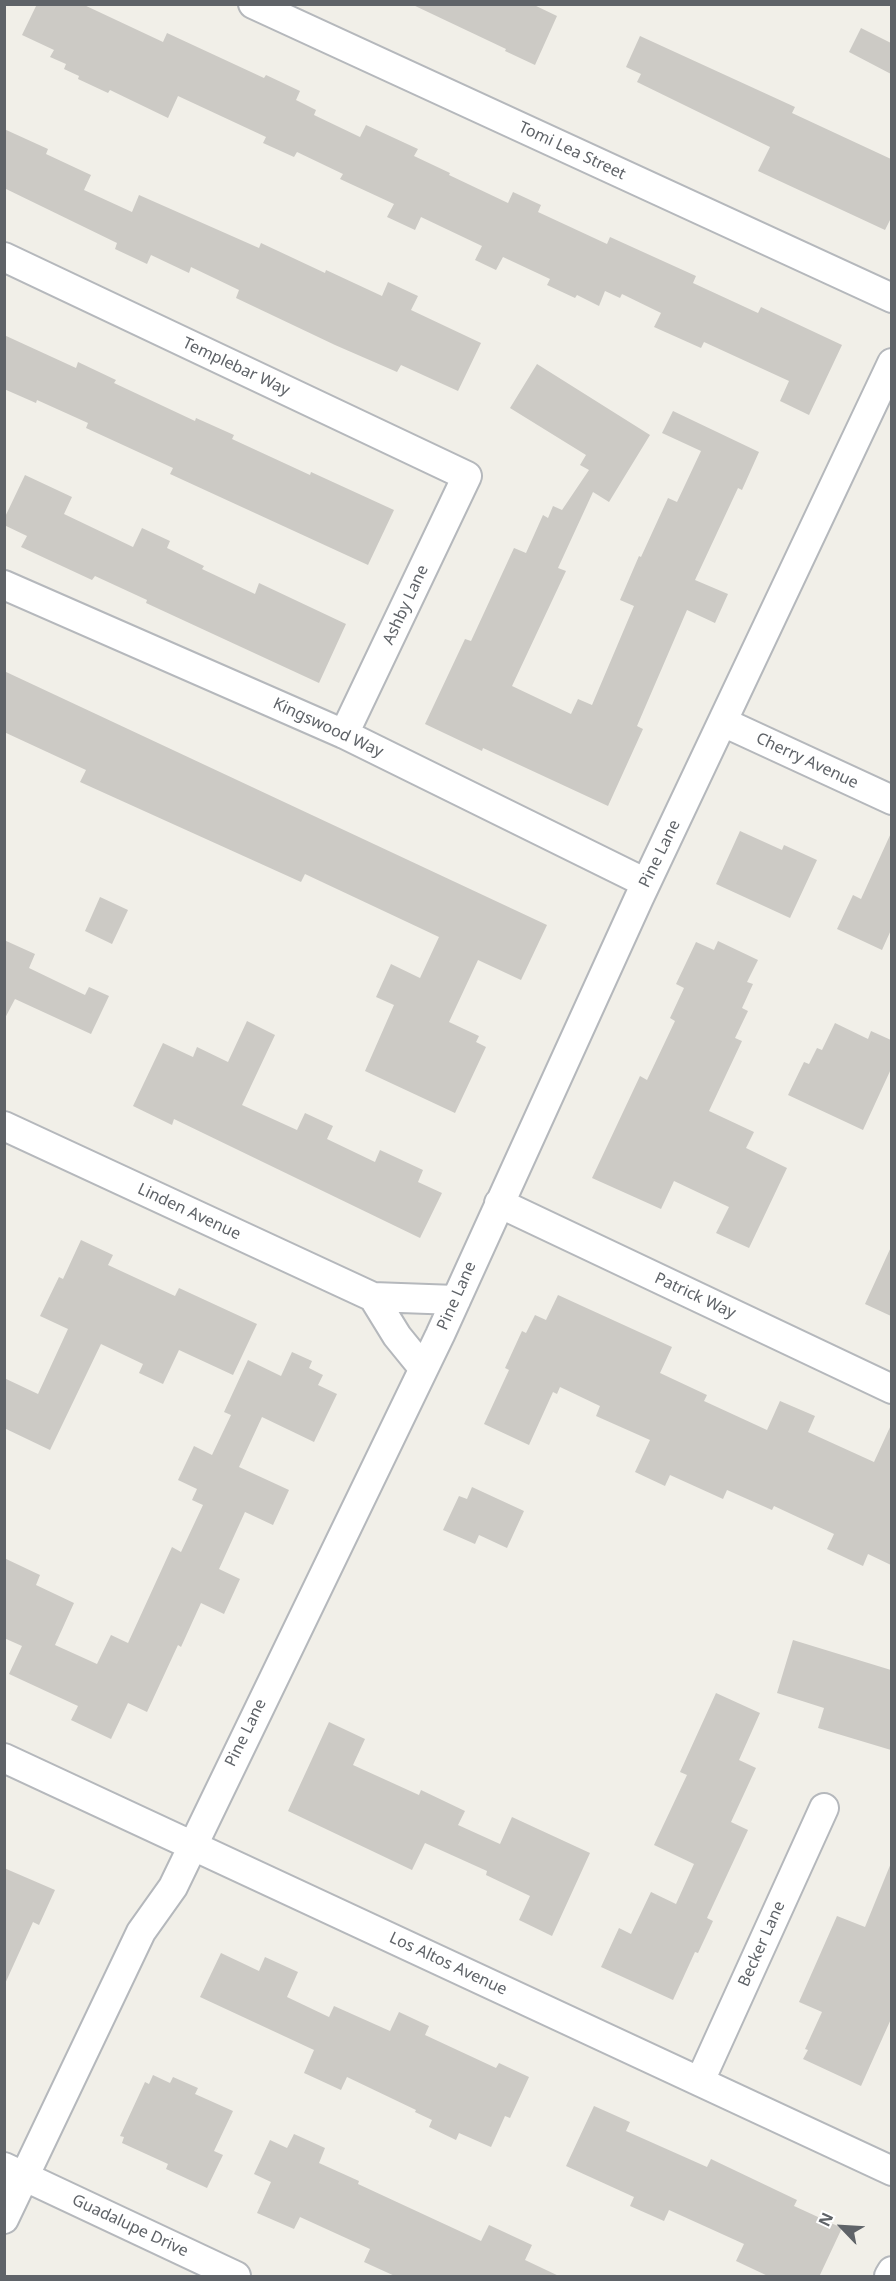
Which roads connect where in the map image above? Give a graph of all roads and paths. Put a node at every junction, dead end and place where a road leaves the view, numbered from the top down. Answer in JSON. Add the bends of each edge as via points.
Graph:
{"nodes":[{"id":1,"x":253,"y":4,"type":"edge"},
{"id":2,"x":4,"y":257,"type":"edge"},
{"id":3,"x":891,"y":298,"type":"edge"},
{"id":4,"x":891,"y":363,"type":"edge"},
{"id":5,"x":467,"y":476,"type":"joint"},
{"id":6,"x":4,"y":585,"type":"edge"},
{"id":7,"x":723,"y":722,"type":"junction"},
{"id":8,"x":344,"y":734,"type":"junction"},
{"id":9,"x":891,"y":800,"type":"edge"},
{"id":10,"x":646,"y":883,"type":"junction"},
{"id":11,"x":4,"y":1126,"type":"edge"},
{"id":12,"x":499,"y":1203,"type":"junction"},
{"id":13,"x":373,"y":1297,"type":"junction"},
{"id":14,"x":456,"y":1300,"type":"junction"},
{"id":15,"x":423,"y":1368,"type":"junction"},
{"id":16,"x":891,"y":1389,"type":"edge"},
{"id":17,"x":4,"y":1758,"type":"edge"},
{"id":18,"x":824,"y":1808,"type":"dead end"},
{"id":19,"x":192,"y":1846,"type":"junction"},
{"id":20,"x":700,"y":2081,"type":"junction"},
{"id":21,"x":891,"y":2171,"type":"edge"},
{"id":22,"x":14,"y":2172,"type":"edge"},
{"id":23,"x":4,"y":2219,"type":"edge"},
{"id":24,"x":891,"y":2271,"type":"edge"},
{"id":25,"x":236,"y":2277,"type":"edge"},
{"id":26,"x":889,"y":2277,"type":"edge"}],
"edges":[{"from":1,"to":3,"type":"street","name":"Tomi Lea Street"},
{"from":2,"to":5,"type":"street","name":"Templebar Way"},
{"from":4,"to":7,"type":"street","name":"Pine Lane"},
{"from":5,"to":8,"type":"street","name":"Ashby Lane"},
{"from":6,"to":8,"type":"street","name":"Kingswood Way"},
{"from":7,"to":9,"type":"street","name":"Cherry Avenue"},
{"from":7,"to":10,"type":"street","name":"Pine Lane"},
{"from":8,"to":10,"type":"street","name":"Kingswood Way"},
{"from":10,"to":12,"type":"street","name":"Pine Lane"},
{"from":11,"to":13,"type":"street","name":"Linden Avenue"},
{"from":12,"to":14,"type":"street","name":"Pine Lane"},
{"from":12,"to":16,"type":"street","name":"Patrick Way"},
{"from":13,"to":14,"type":"street","name":"Linden Avenue"},
{"from":13,"to":15,"type":"street"},
{"from":14,"to":15,"type":"street","name":"Pine Lane"},
{"from":15,"to":19,"type":"street","name":"Pine Lane"},
{"from":17,"to":19,"type":"street","name":"Los Altos Avenue"},
{"from":18,"to":20,"type":"street","name":"Becker Lane"},
{"from":19,"to":20,"type":"street","name":"Los Altos Avenue"},
{"from":19,"to":22,"type":"street","name":"Pine Lane","via":[[173,1887],[141,1932]]},
{"from":20,"to":21,"type":"street","name":"Los Altos Avenue"},
{"from":22,"to":23,"type":"street","name":"Pine Lane"},
{"from":22,"to":25,"type":"street","name":"Guadalupe Drive"},
{"from":24,"to":26,"type":"street"}]}
